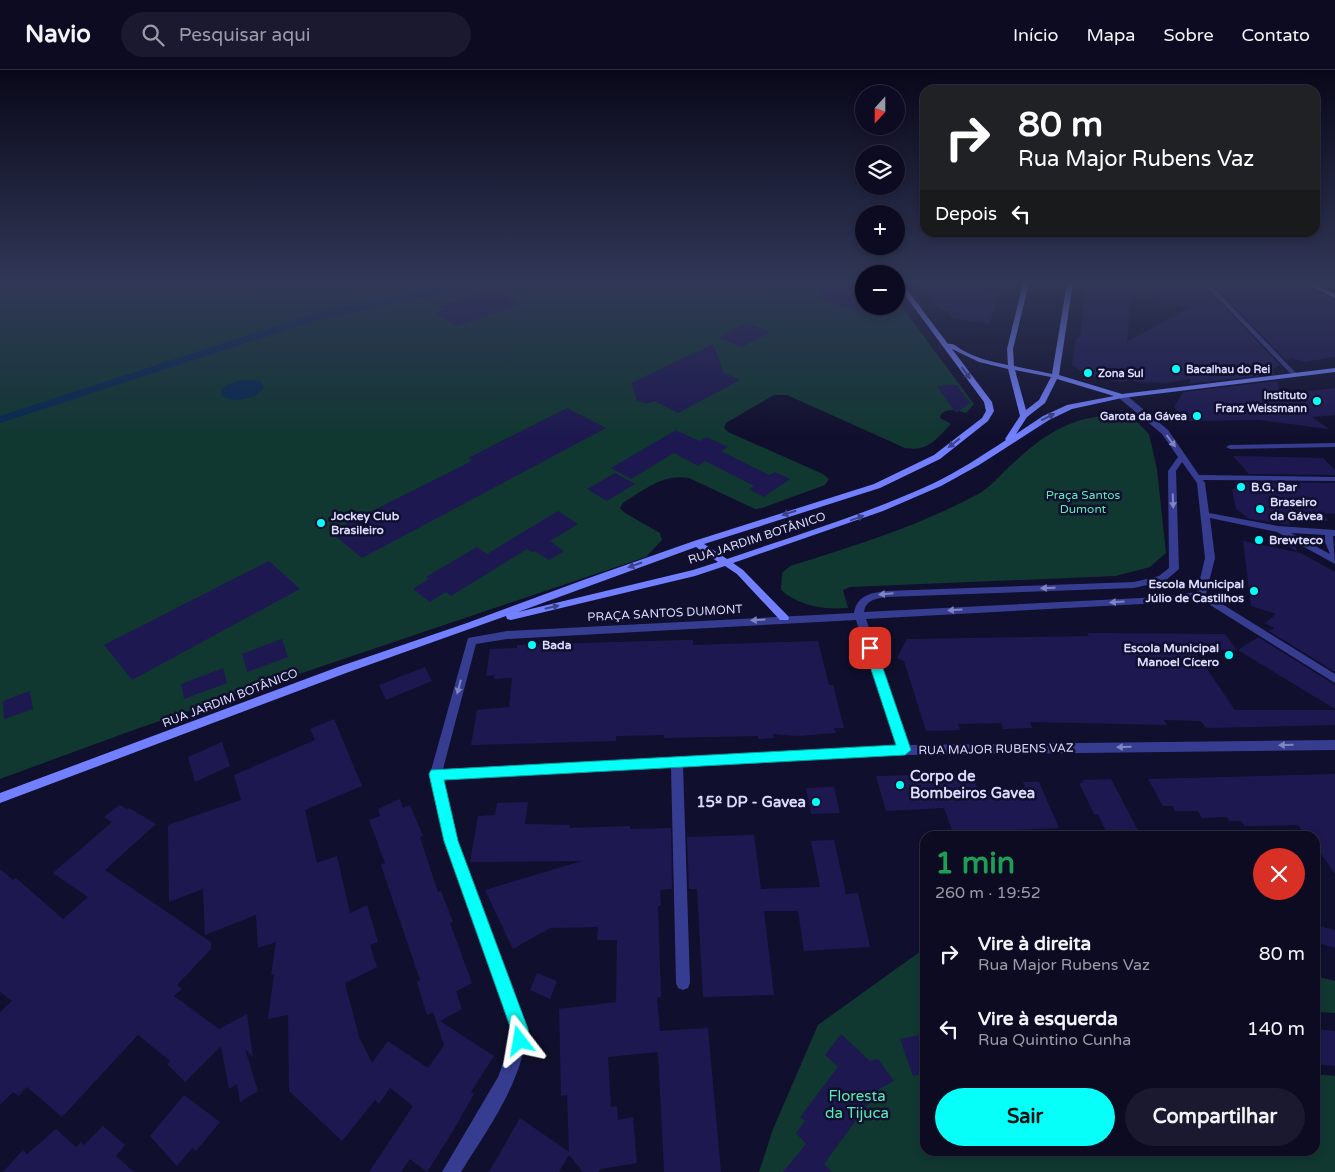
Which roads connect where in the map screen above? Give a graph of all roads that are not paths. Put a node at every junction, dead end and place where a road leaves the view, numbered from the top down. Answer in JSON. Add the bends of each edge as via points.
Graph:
{"nodes":[{"id":1,"x":1011,"y":334,"type":"edge"},
{"id":2,"x":1062,"y":334,"type":"edge"},
{"id":3,"x":1255,"y":334,"type":"edge"},
{"id":4,"x":939,"y":336,"type":"joint"},
{"id":5,"x":1011,"y":367,"type":"junction"},
{"id":6,"x":1335,"y":370,"type":"edge"},
{"id":7,"x":1055,"y":376,"type":"junction"},
{"id":8,"x":1295,"y":376,"type":"junction"},
{"id":9,"x":1122,"y":396,"type":"junction"},
{"id":10,"x":1024,"y":416,"type":"junction"},
{"id":11,"x":1007,"y":442,"type":"junction"},
{"id":12,"x":1335,"y":445,"type":"edge"},
{"id":13,"x":1230,"y":447,"type":"dead end"},
{"id":14,"x":1183,"y":456,"type":"junction"},
{"id":15,"x":1198,"y":477,"type":"junction"},
{"id":16,"x":1335,"y":479,"type":"edge"},
{"id":17,"x":1206,"y":515,"type":"junction"},
{"id":18,"x":1278,"y":529,"type":"junction"},
{"id":19,"x":1332,"y":533,"type":"edge"},
{"id":20,"x":697,"y":543,"type":"junction"},
{"id":21,"x":1335,"y":554,"type":"edge"},
{"id":22,"x":1335,"y":560,"type":"edge"},
{"id":23,"x":728,"y":563,"type":"junction"},
{"id":24,"x":1202,"y":596,"type":"junction"},
{"id":25,"x":859,"y":614,"type":"junction"},
{"id":26,"x":784,"y":618,"type":"junction"},
{"id":27,"x":471,"y":626,"type":"junction"},
{"id":28,"x":1335,"y":679,"type":"edge"},
{"id":29,"x":1335,"y":745,"type":"edge"},
{"id":30,"x":905,"y":750,"type":"junction"},
{"id":31,"x":677,"y":762,"type":"junction"},
{"id":32,"x":436,"y":774,"type":"junction"},
{"id":33,"x":0,"y":798,"type":"edge"},
{"id":34,"x":683,"y":983,"type":"dead end"},
{"id":35,"x":451,"y":1172,"type":"edge"}],
"edges":[{"from":1,"to":5,"type":"main road"},
{"from":2,"to":7,"type":"main road","name":"RUA JARDIM BOTÂNICO"},
{"from":3,"to":8,"type":"street"},
{"from":4,"to":5,"type":"main road","via":[[969,356]]},
{"from":4,"to":20,"type":"main road","name":"RUA JARDIM BOTÂNICO","one_way":true,"via":[[988,402],[990,411],[985,419],[937,457],[876,486]]},
{"from":5,"to":7,"type":"main road"},
{"from":5,"to":10,"type":"main road"},
{"from":6,"to":8,"type":"main road"},
{"from":7,"to":9,"type":"main road"},
{"from":7,"to":10,"type":"main road","name":"RUA JARDIM BOTÂNICO","via":[[1042,401]]},
{"from":8,"to":9,"type":"main road"},
{"from":11,"to":9,"type":"main road","one_way":true,"via":[[1070,407]]},
{"from":9,"to":14,"type":"street","one_way":true,"via":[[1165,432]]},
{"from":10,"to":11,"type":"main road","name":"RUA JARDIM BOTÂNICO"},
{"from":23,"to":11,"type":"main road","name":"RUA JARDIM BOTÂNICO","one_way":true,"via":[[880,509],[938,484]]},
{"from":12,"to":13,"type":"street"},
{"from":14,"to":15,"type":"street"},
{"from":14,"to":25,"type":"street","one_way":true,"via":[[1172,471],[1174,569],[1162,578],[1134,585],[886,594],[863,600],[859,604]]},
{"from":15,"to":16,"type":"street"},
{"from":15,"to":17,"type":"street"},
{"from":17,"to":18,"type":"street"},
{"from":17,"to":24,"type":"street","via":[[1210,558]]},
{"from":18,"to":19,"type":"street"},
{"from":18,"to":22,"type":"street"},
{"from":19,"to":21,"type":"street","via":[[1329,542]]},
{"from":20,"to":23,"type":"main road"},
{"from":20,"to":27,"type":"main road","name":"RUA JARDIM BOTÂNICO","one_way":true},
{"from":23,"to":26,"type":"main road"},
{"from":27,"to":23,"type":"main road","name":"RUA JARDIM BOTÂNICO","one_way":true,"via":[[695,574]]},
{"from":24,"to":25,"type":"street","name":"PRAÇA SANTOS DUMONT","one_way":true},
{"from":24,"to":28,"type":"street"},
{"from":25,"to":26,"type":"street","name":"PRAÇA SANTOS DUMONT"},
{"from":25,"to":30,"type":"street"},
{"from":26,"to":32,"type":"street","name":"PRAÇA SANTOS DUMONT","one_way":true,"via":[[507,635],[473,641]]},
{"from":27,"to":33,"type":"main road","name":"RUA JARDIM BOTÂNICO","via":[[342,670]]},
{"from":29,"to":30,"type":"street","name":"RUA MAJOR RUBENS VAZ","one_way":true},
{"from":30,"to":31,"type":"street","name":"RUA MAJOR RUBENS VAZ"},
{"from":31,"to":32,"type":"street","name":"RUA MAJOR RUBENS VAZ"},
{"from":31,"to":34,"type":"street"},
{"from":32,"to":35,"type":"street","via":[[451,841],[520,1029],[520,1041],[492,1103]]}]}
